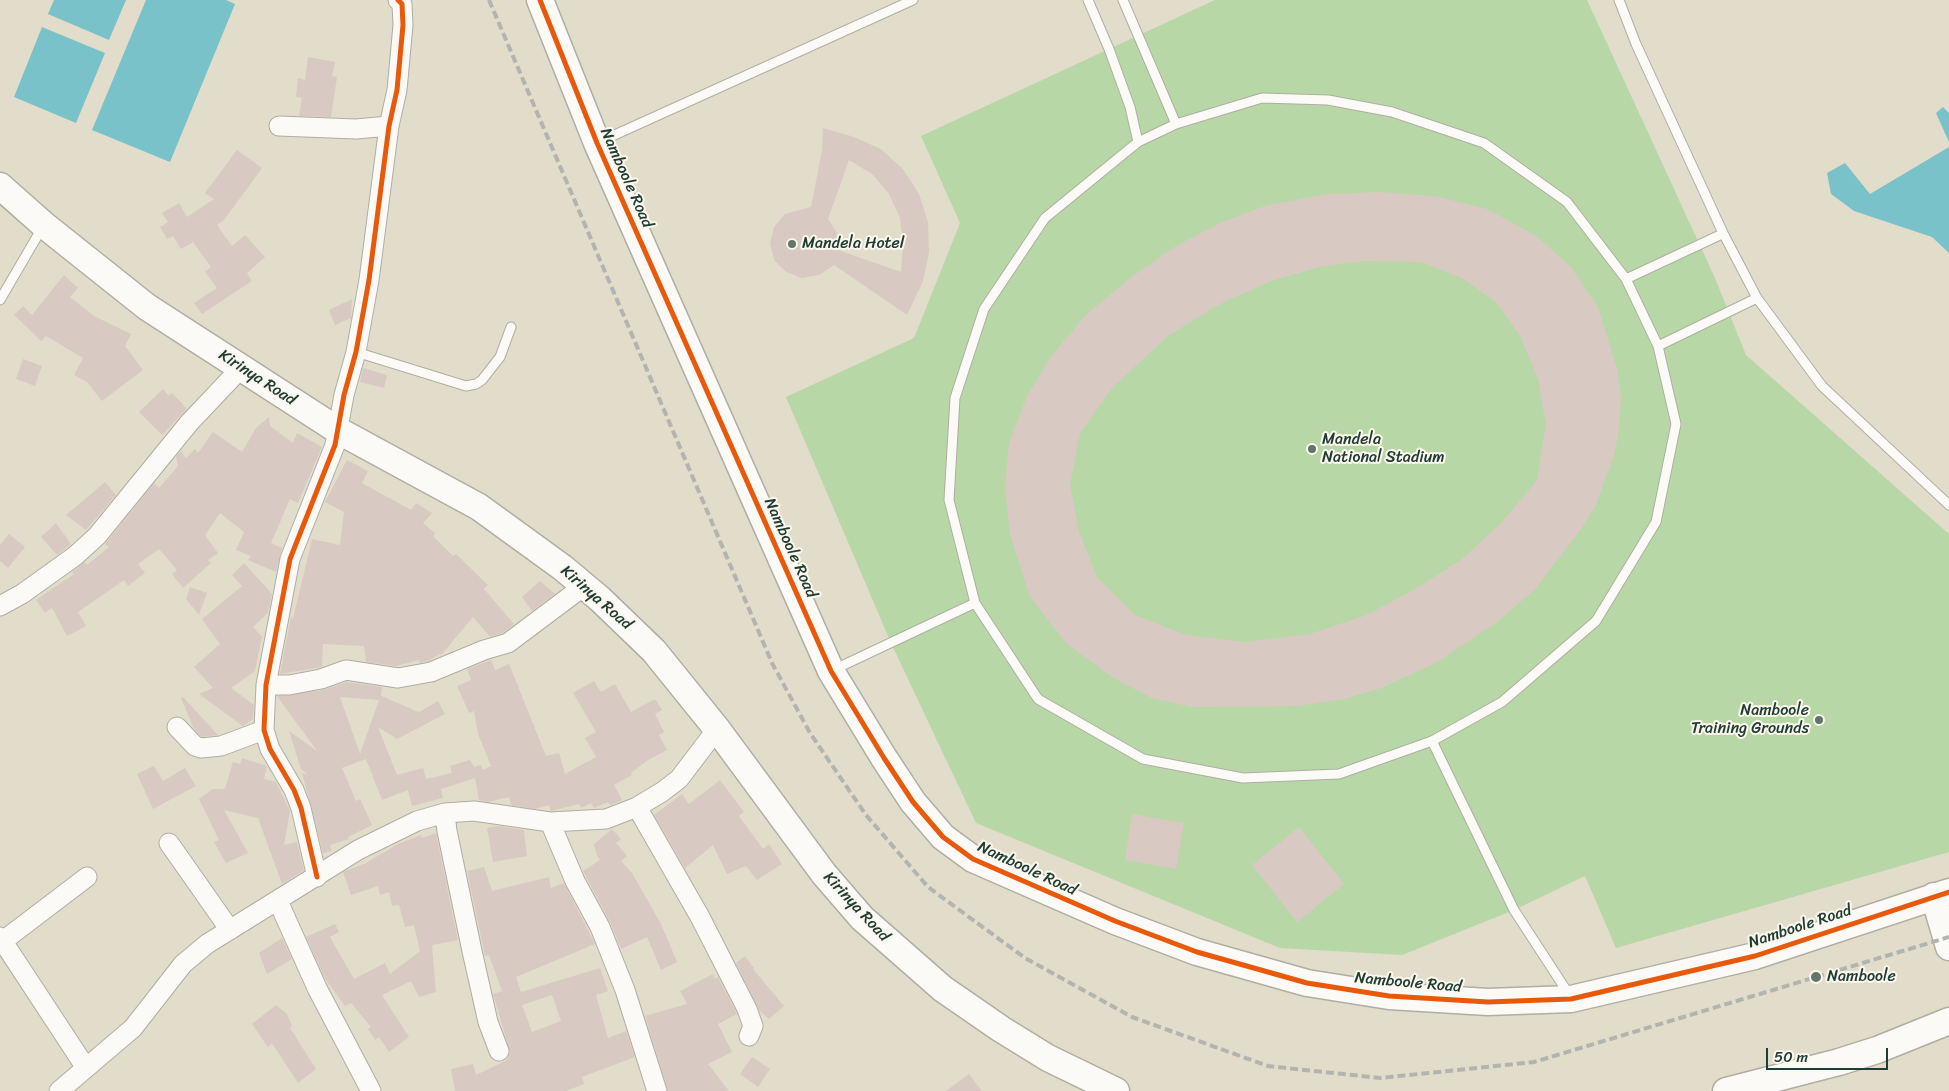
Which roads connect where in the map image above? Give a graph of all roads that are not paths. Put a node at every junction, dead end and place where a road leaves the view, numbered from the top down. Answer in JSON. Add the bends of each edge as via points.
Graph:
{"nodes":[{"id":1,"x":398,"y":0,"type":"edge"},
{"id":2,"x":540,"y":0,"type":"edge"},
{"id":3,"x":913,"y":0,"type":"edge"},
{"id":4,"x":1088,"y":0,"type":"edge"},
{"id":5,"x":1123,"y":0,"type":"edge"},
{"id":6,"x":1619,"y":0,"type":"edge"},
{"id":7,"x":1176,"y":124,"type":"junction"},
{"id":8,"x":279,"y":126,"type":"dead end"},
{"id":9,"x":389,"y":126,"type":"junction"},
{"id":10,"x":1138,"y":142,"type":"junction"},
{"id":11,"x":597,"y":143,"type":"junction"},
{"id":12,"x":0,"y":186,"type":"edge"},
{"id":13,"x":44,"y":225,"type":"junction"},
{"id":14,"x":1720,"y":235,"type":"dead end"},
{"id":15,"x":1626,"y":279,"type":"junction"},
{"id":16,"x":1757,"y":298,"type":"junction"},
{"id":17,"x":0,"y":300,"type":"edge"},
{"id":18,"x":511,"y":327,"type":"dead end"},
{"id":19,"x":1658,"y":346,"type":"junction"},
{"id":20,"x":356,"y":352,"type":"junction"},
{"id":21,"x":241,"y":368,"type":"junction"},
{"id":22,"x":338,"y":431,"type":"junction"},
{"id":23,"x":1949,"y":505,"type":"edge"},
{"id":24,"x":584,"y":586,"type":"junction"},
{"id":25,"x":975,"y":603,"type":"junction"},
{"id":26,"x":0,"y":606,"type":"edge"},
{"id":27,"x":831,"y":671,"type":"junction"},
{"id":28,"x":266,"y":685,"type":"junction"},
{"id":29,"x":177,"y":727,"type":"dead end"},
{"id":30,"x":716,"y":729,"type":"junction"},
{"id":31,"x":264,"y":730,"type":"junction"},
{"id":32,"x":1432,"y":741,"type":"junction"},
{"id":33,"x":637,"y":807,"type":"junction"},
{"id":34,"x":446,"y":813,"type":"junction"},
{"id":35,"x":550,"y":822,"type":"junction"},
{"id":36,"x":169,"y":843,"type":"dead end"},
{"id":37,"x":87,"y":877,"type":"dead end"},
{"id":38,"x":317,"y":877,"type":"junction"},
{"id":39,"x":1942,"y":894,"type":"edge"},
{"id":40,"x":278,"y":901,"type":"junction"},
{"id":41,"x":230,"y":930,"type":"junction"},
{"id":42,"x":2,"y":939,"type":"edge"},
{"id":43,"x":1949,"y":947,"type":"edge"},
{"id":44,"x":1571,"y":999,"type":"junction"},
{"id":45,"x":1949,"y":1021,"type":"edge"},
{"id":46,"x":749,"y":1036,"type":"dead end"},
{"id":47,"x":498,"y":1051,"type":"dead end"},
{"id":48,"x":86,"y":1068,"type":"junction"},
{"id":49,"x":1768,"y":1086,"type":"edge"},
{"id":50,"x":59,"y":1091,"type":"edge"},
{"id":51,"x":371,"y":1091,"type":"edge"},
{"id":52,"x":657,"y":1091,"type":"edge"},
{"id":53,"x":1116,"y":1091,"type":"edge"},
{"id":54,"x":1726,"y":1091,"type":"edge"}],
"edges":[{"from":1,"to":9,"type":"street","via":[[402,4],[403,25],[397,90]]},
{"from":2,"to":11,"type":"street","name":"Namboole Road"},
{"from":3,"to":11,"type":"lane"},
{"from":4,"to":10,"type":"lane","via":[[1130,106]]},
{"from":5,"to":7,"type":"lane"},
{"from":6,"to":16,"type":"lane","via":[[1723,233]]},
{"from":7,"to":10,"type":"lane"},
{"from":7,"to":15,"type":"lane","via":[[1262,98],[1328,100],[1392,112],[1484,143],[1566,202]]},
{"from":8,"to":9,"type":"street","via":[[356,129]]},
{"from":9,"to":20,"type":"street"},
{"from":10,"to":25,"type":"lane","via":[[1045,218],[984,309],[955,398],[949,500]]},
{"from":11,"to":27,"type":"street","name":"Namboole Road"},
{"from":12,"to":13,"type":"street","name":"Kirinya Road"},
{"from":13,"to":17,"type":"lane"},
{"from":13,"to":21,"type":"street","name":"Kirinya Road","via":[[147,307]]},
{"from":14,"to":15,"type":"lane"},
{"from":15,"to":19,"type":"lane"},
{"from":16,"to":19,"type":"lane"},
{"from":16,"to":23,"type":"lane","via":[[1822,386]]},
{"from":18,"to":20,"type":"lane","via":[[500,357],[482,380],[466,386]]},
{"from":19,"to":32,"type":"lane","via":[[1676,424],[1656,522],[1596,621],[1502,702]]},
{"from":20,"to":22,"type":"street"},
{"from":21,"to":22,"type":"street","name":"Kirinya Road"},
{"from":21,"to":26,"type":"street","via":[[190,423],[97,536],[75,556]]},
{"from":22,"to":24,"type":"street","name":"Kirinya Road","via":[[479,507],[546,554]]},
{"from":22,"to":28,"type":"street","via":[[290,559]]},
{"from":24,"to":28,"type":"street","via":[[508,643],[431,672],[398,678],[346,670],[289,685]]},
{"from":24,"to":30,"type":"street","name":"Kirinya Road","via":[[654,651]]},
{"from":25,"to":27,"type":"lane"},
{"from":25,"to":32,"type":"lane","via":[[1038,699],[1143,759],[1243,778],[1339,774]]},
{"from":27,"to":44,"type":"street","name":"Namboole Road","via":[[904,788],[943,837],[973,859],[1023,882],[1197,952],[1306,983],[1389,996],[1443,1000]]},
{"from":28,"to":31,"type":"street"},
{"from":29,"to":31,"type":"street","via":[[201,748],[221,746]]},
{"from":30,"to":33,"type":"street","via":[[679,779]]},
{"from":30,"to":53,"type":"street","name":"Kirinya Road","via":[[824,874],[862,918],[943,989],[1001,1029],[1048,1058]]},
{"from":31,"to":38,"type":"street","via":[[270,749],[301,808]]},
{"from":32,"to":44,"type":"lane","via":[[1514,910]]},
{"from":33,"to":35,"type":"street","via":[[606,819]]},
{"from":33,"to":46,"type":"street","via":[[747,1009],[752,1026]]},
{"from":34,"to":35,"type":"street","via":[[474,811]]},
{"from":34,"to":38,"type":"street","via":[[387,834]]},
{"from":34,"to":47,"type":"street","via":[[472,951]]},
{"from":35,"to":52,"type":"street","via":[[600,927],[625,990]]},
{"from":36,"to":41,"type":"street"},
{"from":37,"to":42,"type":"street"},
{"from":38,"to":40,"type":"street"},
{"from":39,"to":43,"type":"street"},
{"from":39,"to":44,"type":"street","name":"Namboole Road","via":[[1756,956]]},
{"from":40,"to":41,"type":"street"},
{"from":40,"to":51,"type":"street","via":[[317,988]]},
{"from":41,"to":48,"type":"street","via":[[183,964],[133,1028]]},
{"from":42,"to":48,"type":"street"},
{"from":45,"to":49,"type":"street"},
{"from":48,"to":50,"type":"street"},
{"from":49,"to":54,"type":"street"}]}
